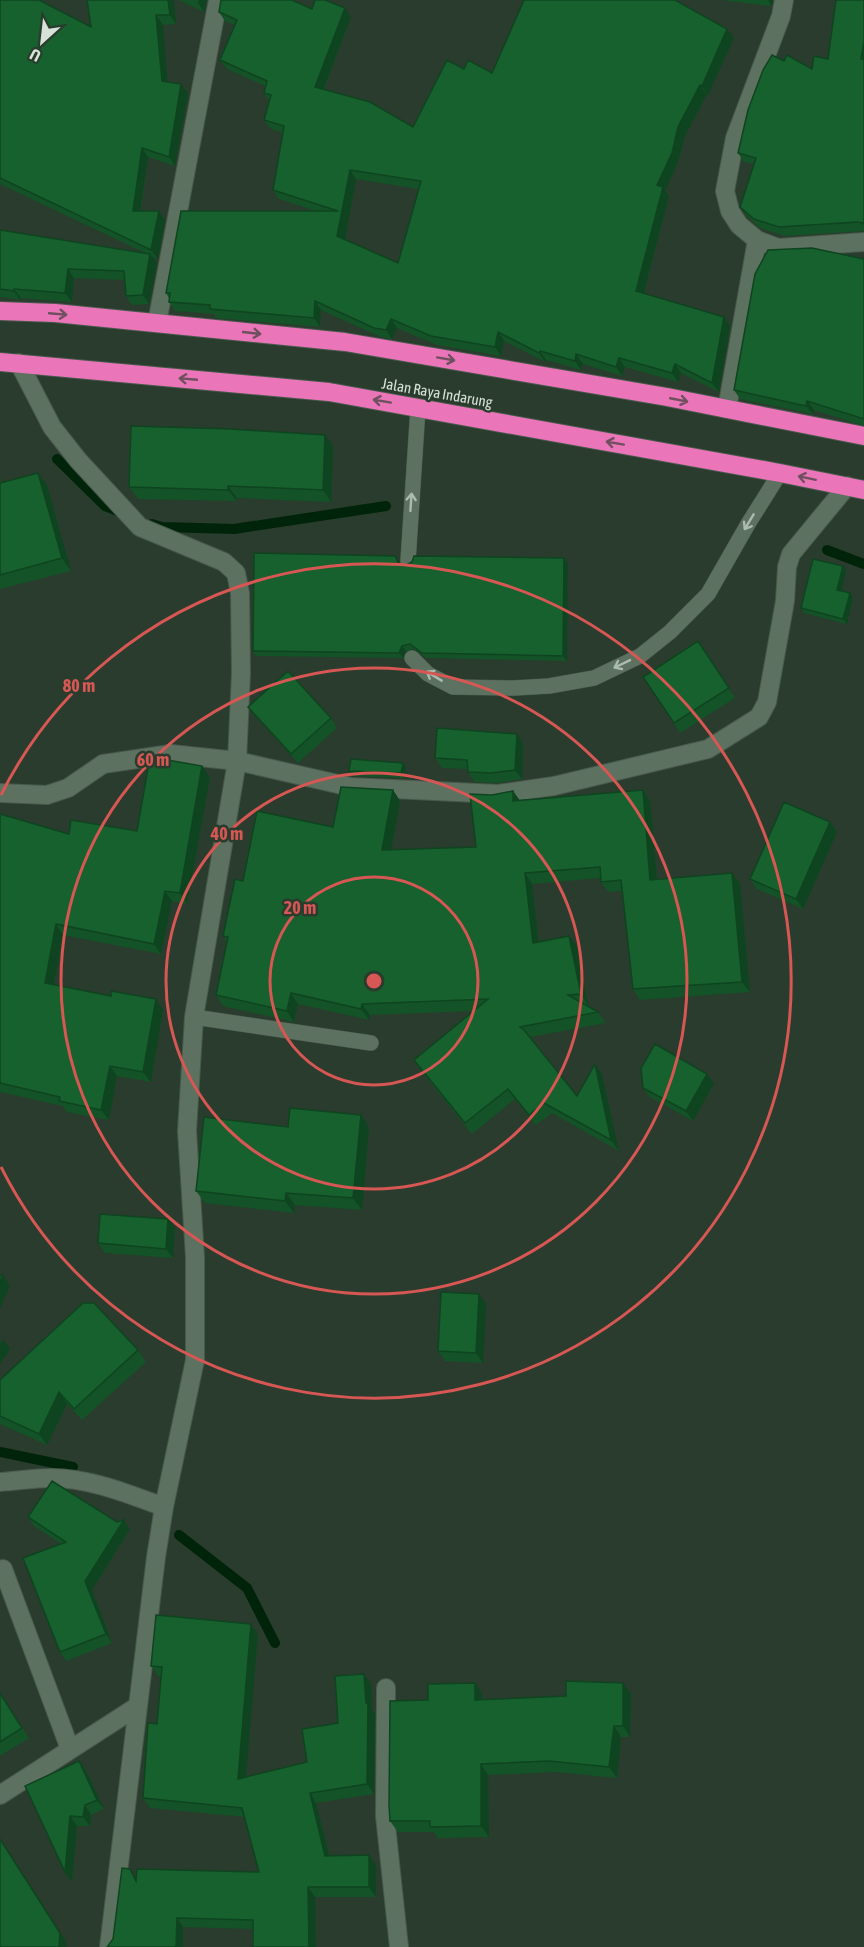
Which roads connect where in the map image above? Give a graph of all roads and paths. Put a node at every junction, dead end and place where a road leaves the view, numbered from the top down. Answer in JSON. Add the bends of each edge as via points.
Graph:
{"nodes":[{"id":1,"x":218,"y":0,"type":"edge"},
{"id":2,"x":784,"y":0,"type":"edge"},
{"id":3,"x":757,"y":240,"type":"junction"},
{"id":4,"x":864,"y":242,"type":"edge"},
{"id":5,"x":0,"y":311,"type":"edge"},
{"id":6,"x":158,"y":323,"type":"junction"},
{"id":7,"x":0,"y":362,"type":"edge"},
{"id":8,"x":19,"y":363,"type":"junction"},
{"id":9,"x":418,"y":408,"type":"junction"},
{"id":10,"x":727,"y":409,"type":"junction"},
{"id":11,"x":864,"y":436,"type":"edge"},
{"id":12,"x":780,"y":473,"type":"junction"},
{"id":13,"x":855,"y":488,"type":"edge"},
{"id":14,"x":408,"y":561,"type":"edge"},
{"id":15,"x":412,"y":658,"type":"dead end"},
{"id":16,"x":237,"y":761,"type":"junction"},
{"id":17,"x":0,"y":793,"type":"edge"},
{"id":18,"x":194,"y":1017,"type":"junction"},
{"id":19,"x":371,"y":1042,"type":"dead end"},
{"id":20,"x":0,"y":1482,"type":"edge"},
{"id":21,"x":164,"y":1507,"type":"junction"},
{"id":22,"x":3,"y":1569,"type":"dead end"},
{"id":23,"x":386,"y":1688,"type":"dead end"},
{"id":24,"x":138,"y":1706,"type":"junction"},
{"id":25,"x":70,"y":1749,"type":"junction"},
{"id":26,"x":0,"y":1795,"type":"edge"},
{"id":27,"x":110,"y":1947,"type":"edge"},
{"id":28,"x":399,"y":1947,"type":"edge"}],
"edges":[{"from":1,"to":6,"type":"street"},
{"from":2,"to":3,"type":"street","via":[[735,138],[725,191],[739,225]]},
{"from":3,"to":4,"type":"street","via":[[778,248]]},
{"from":3,"to":10,"type":"street"},
{"from":5,"to":6,"type":"highway","one_way":true},
{"from":6,"to":10,"type":"highway","one_way":true,"via":[[345,342]]},
{"from":7,"to":8,"type":"highway","name":"Jalan Raya Indarung"},
{"from":9,"to":8,"type":"highway","name":"Jalan Raya Indarung","one_way":true,"via":[[329,392]]},
{"from":8,"to":16,"type":"street","via":[[52,427],[140,527],[224,562],[236,573],[242,673]]},
{"from":12,"to":9,"type":"highway","name":"Jalan Raya Indarung","one_way":true},
{"from":14,"to":9,"type":"lane","one_way":true},
{"from":10,"to":11,"type":"highway"},
{"from":13,"to":12,"type":"highway","name":"Jalan Raya Indarung","one_way":true},
{"from":12,"to":15,"type":"lane","one_way":true,"via":[[708,594],[670,633],[640,656],[594,678],[514,688],[453,687],[429,674]]},
{"from":13,"to":16,"type":"street","via":[[789,559],[767,702],[759,717],[708,749],[554,786],[498,794],[351,787]]},
{"from":16,"to":17,"type":"street","via":[[171,754],[104,764],[68,788],[47,795]]},
{"from":16,"to":18,"type":"street"},
{"from":18,"to":19,"type":"lane"},
{"from":18,"to":21,"type":"street","via":[[187,1131],[195,1257],[195,1360]]},
{"from":20,"to":21,"type":"street","via":[[51,1478],[85,1483]]},
{"from":21,"to":24,"type":"street"},
{"from":22,"to":25,"type":"street"},
{"from":23,"to":28,"type":"street","via":[[385,1816]]},
{"from":24,"to":25,"type":"street"},
{"from":24,"to":27,"type":"street"},
{"from":25,"to":26,"type":"street"}]}
